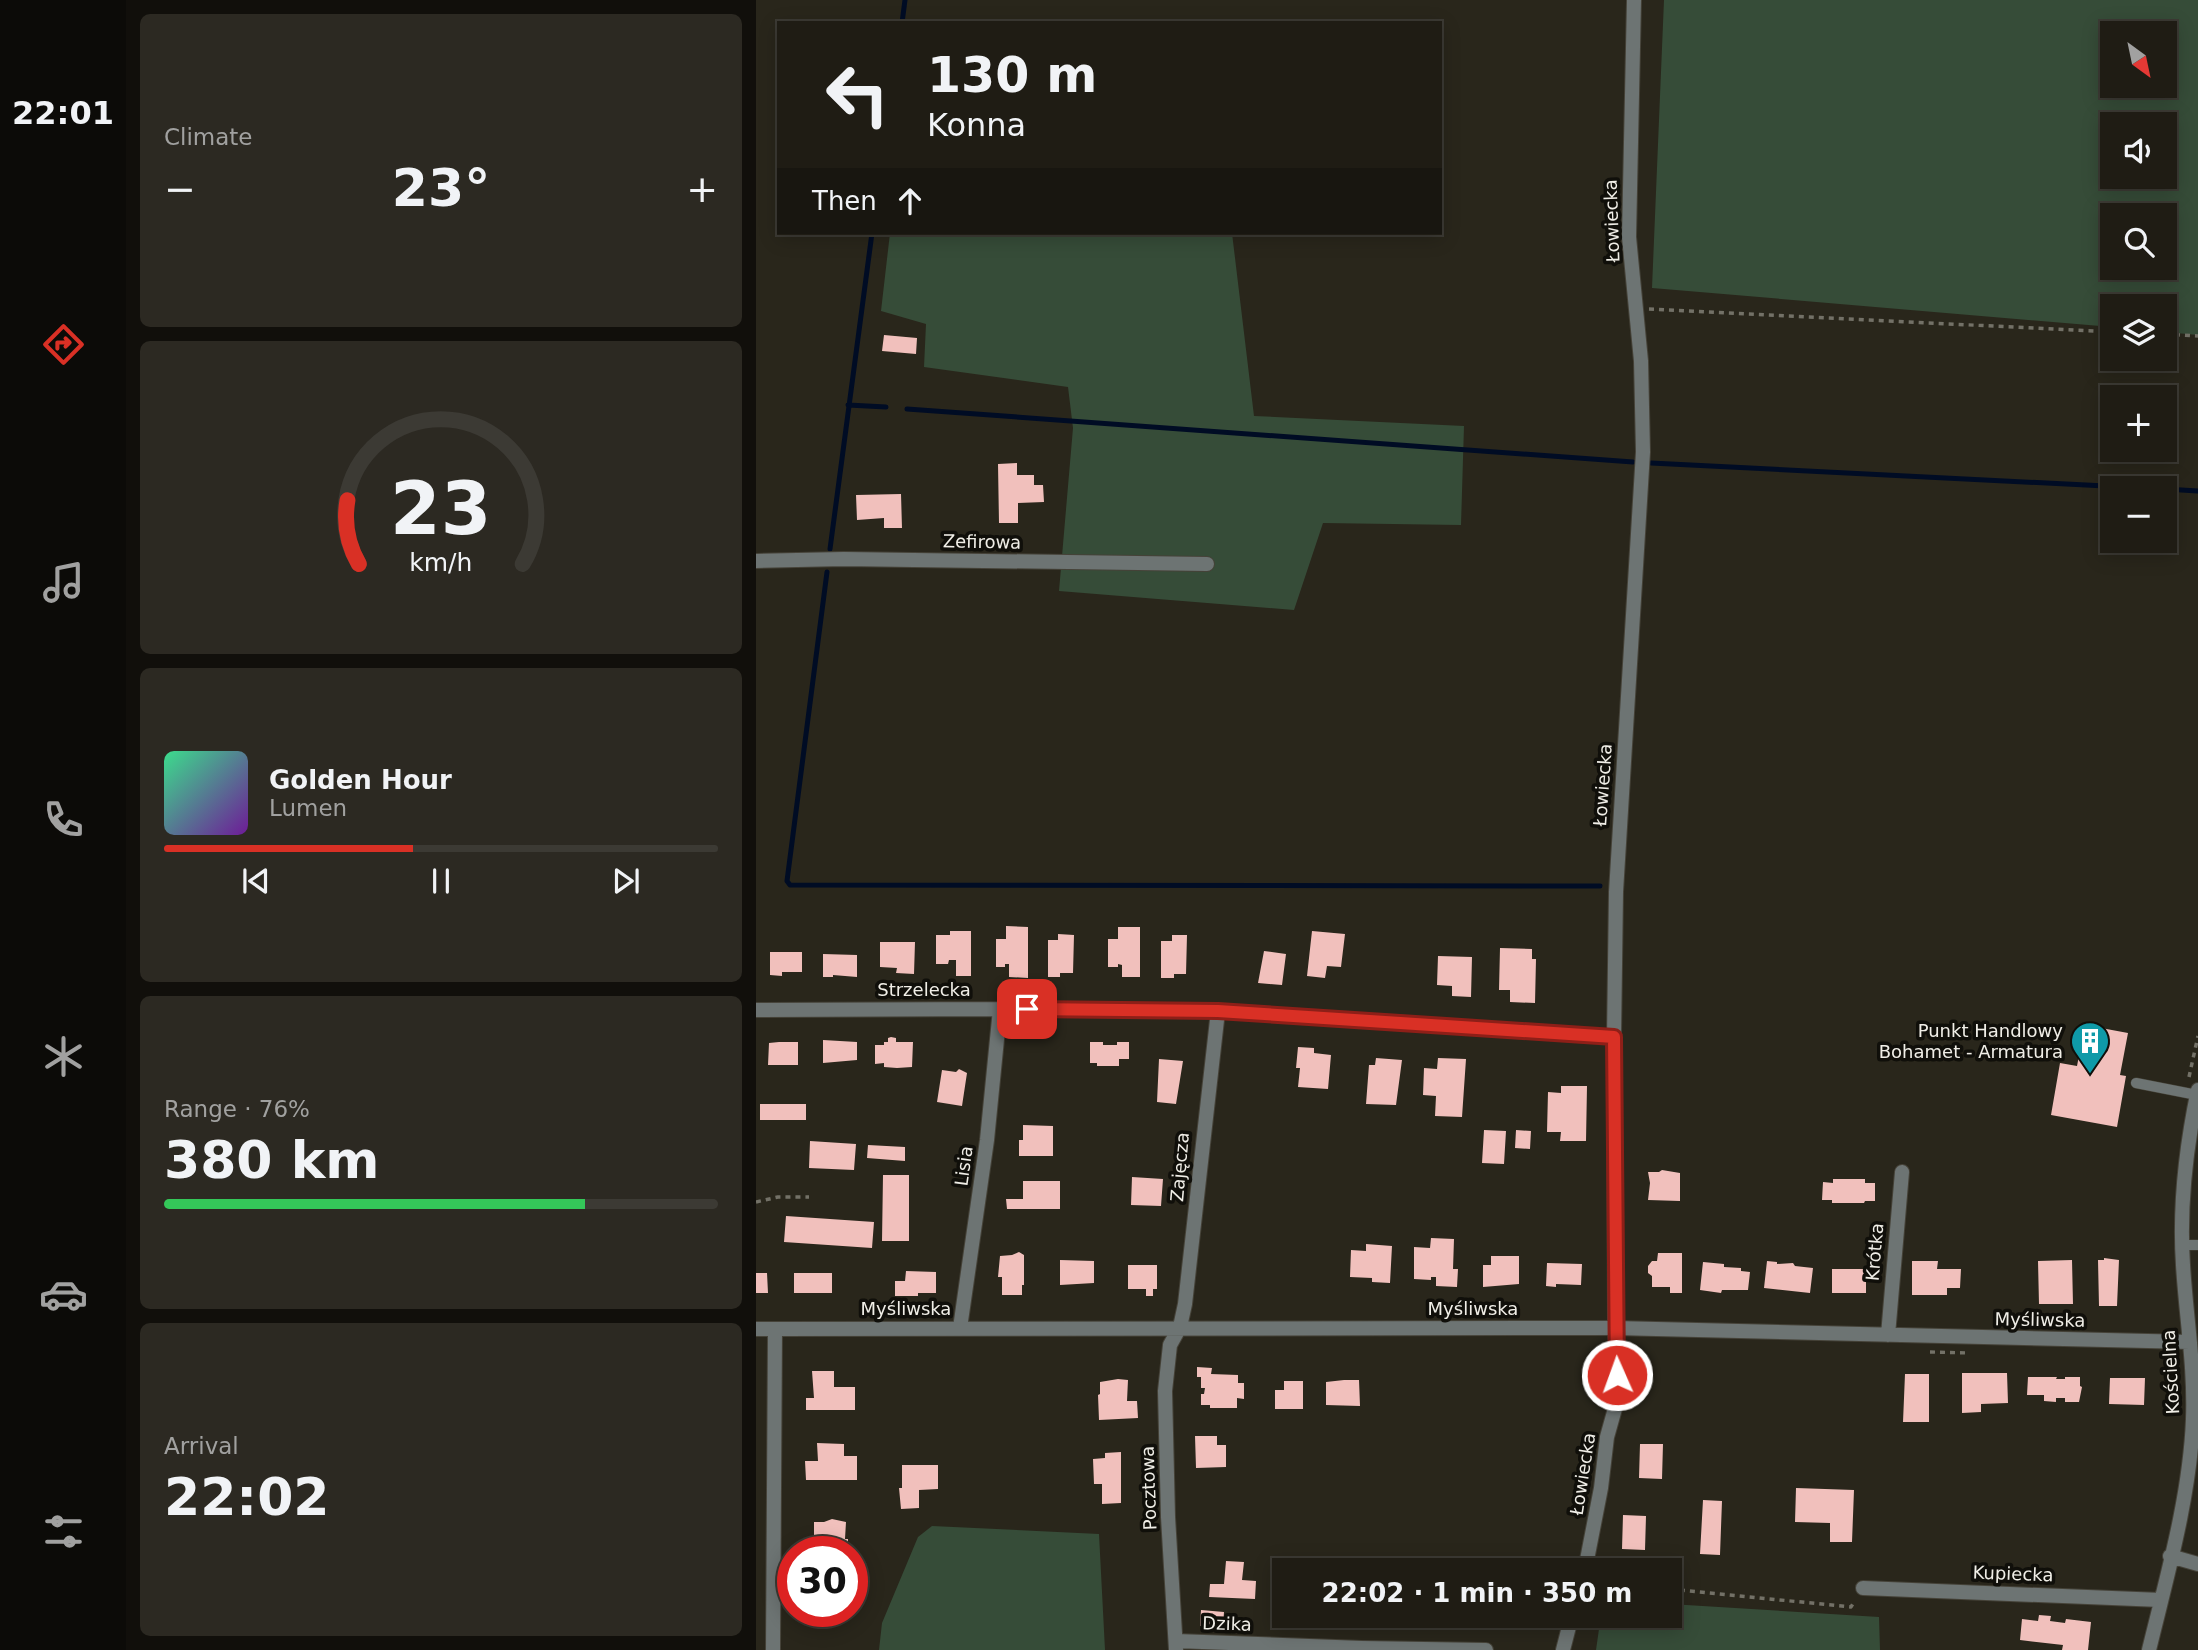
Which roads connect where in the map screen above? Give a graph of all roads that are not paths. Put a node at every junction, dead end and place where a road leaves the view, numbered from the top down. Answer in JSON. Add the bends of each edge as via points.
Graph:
{"nodes":[{"id":1,"x":1634,"y":0,"type":"edge"},
{"id":2,"x":756,"y":561,"type":"edge"},
{"id":3,"x":1207,"y":564,"type":"dead end"},
{"id":4,"x":1000,"y":1009,"type":"junction"},
{"id":5,"x":756,"y":1010,"type":"edge"},
{"id":6,"x":1218,"y":1011,"type":"junction"},
{"id":7,"x":1614,"y":1037,"type":"junction"},
{"id":8,"x":2136,"y":1083,"type":"dead end"},
{"id":9,"x":2197,"y":1092,"type":"edge"},
{"id":10,"x":1902,"y":1172,"type":"dead end"},
{"id":11,"x":2182,"y":1245,"type":"junction"},
{"id":12,"x":2198,"y":1245,"type":"edge"},
{"id":13,"x":2193,"y":1322,"type":"edge"},
{"id":14,"x":1180,"y":1327,"type":"junction"},
{"id":15,"x":960,"y":1328,"type":"junction"},
{"id":16,"x":1615,"y":1328,"type":"junction"},
{"id":17,"x":756,"y":1329,"type":"edge"},
{"id":18,"x":775,"y":1329,"type":"junction"},
{"id":19,"x":1888,"y":1335,"type":"junction"},
{"id":20,"x":2190,"y":1342,"type":"junction"},
{"id":21,"x":2195,"y":1363,"type":"edge"},
{"id":22,"x":2170,"y":1556,"type":"junction"},
{"id":23,"x":1587,"y":1558,"type":"edge"},
{"id":24,"x":2198,"y":1564,"type":"edge"},
{"id":25,"x":1863,"y":1588,"type":"road end"},
{"id":26,"x":2161,"y":1600,"type":"junction"},
{"id":27,"x":1569,"y":1628,"type":"edge"},
{"id":28,"x":1176,"y":1645,"type":"edge"},
{"id":29,"x":773,"y":1650,"type":"edge"},
{"id":30,"x":1486,"y":1650,"type":"edge"},
{"id":31,"x":1563,"y":1650,"type":"edge"},
{"id":32,"x":2149,"y":1650,"type":"edge"}],
"edges":[{"from":1,"to":7,"type":"street","name":"Łowiecka","via":[[1629,237],[1643,452],[1616,892]]},
{"from":2,"to":3,"type":"street","name":"Zefirowa"},
{"from":4,"to":5,"type":"street","name":"Strzelecka"},
{"from":4,"to":6,"type":"street","name":"Strzelecka"},
{"from":4,"to":15,"type":"street","name":"Lisia"},
{"from":6,"to":7,"type":"street","name":"Strzelecka"},
{"from":6,"to":14,"type":"street","name":"Zajęcza"},
{"from":7,"to":16,"type":"street","name":"Łowiecka"},
{"from":8,"to":9,"type":"lane"},
{"from":9,"to":11,"type":"street","name":"Kościelna","via":[[2183,1181]]},
{"from":10,"to":19,"type":"street","name":"Krótka"},
{"from":11,"to":12,"type":"lane"},
{"from":11,"to":13,"type":"street","name":"Kościelna"},
{"from":13,"to":20,"type":"street","name":"Kościelna"},
{"from":14,"to":15,"type":"street","name":"Myśliwska"},
{"from":14,"to":16,"type":"street","name":"Myśliwska"},
{"from":14,"to":28,"type":"street","name":"Pocztowa","via":[[1170,1345],[1165,1391]]},
{"from":15,"to":18,"type":"street","name":"Myśliwska"},
{"from":16,"to":19,"type":"street","name":"Myśliwska"},
{"from":16,"to":23,"type":"street","name":"Łowiecka","via":[[1618,1398]]},
{"from":17,"to":18,"type":"street","name":"Myśliwska"},
{"from":18,"to":29,"type":"street"},
{"from":19,"to":20,"type":"street","name":"Myśliwska"},
{"from":20,"to":21,"type":"street","name":"Kościelna"},
{"from":21,"to":22,"type":"street","name":"Kościelna","via":[[2190,1451]]},
{"from":22,"to":24,"type":"street"},
{"from":22,"to":26,"type":"street","name":"Kościelna"},
{"from":25,"to":26,"type":"street","name":"Kupiecka"},
{"from":26,"to":32,"type":"street","name":"Kościelna"},
{"from":27,"to":31,"type":"street"},
{"from":28,"to":30,"type":"street","name":"Dzika"}]}
